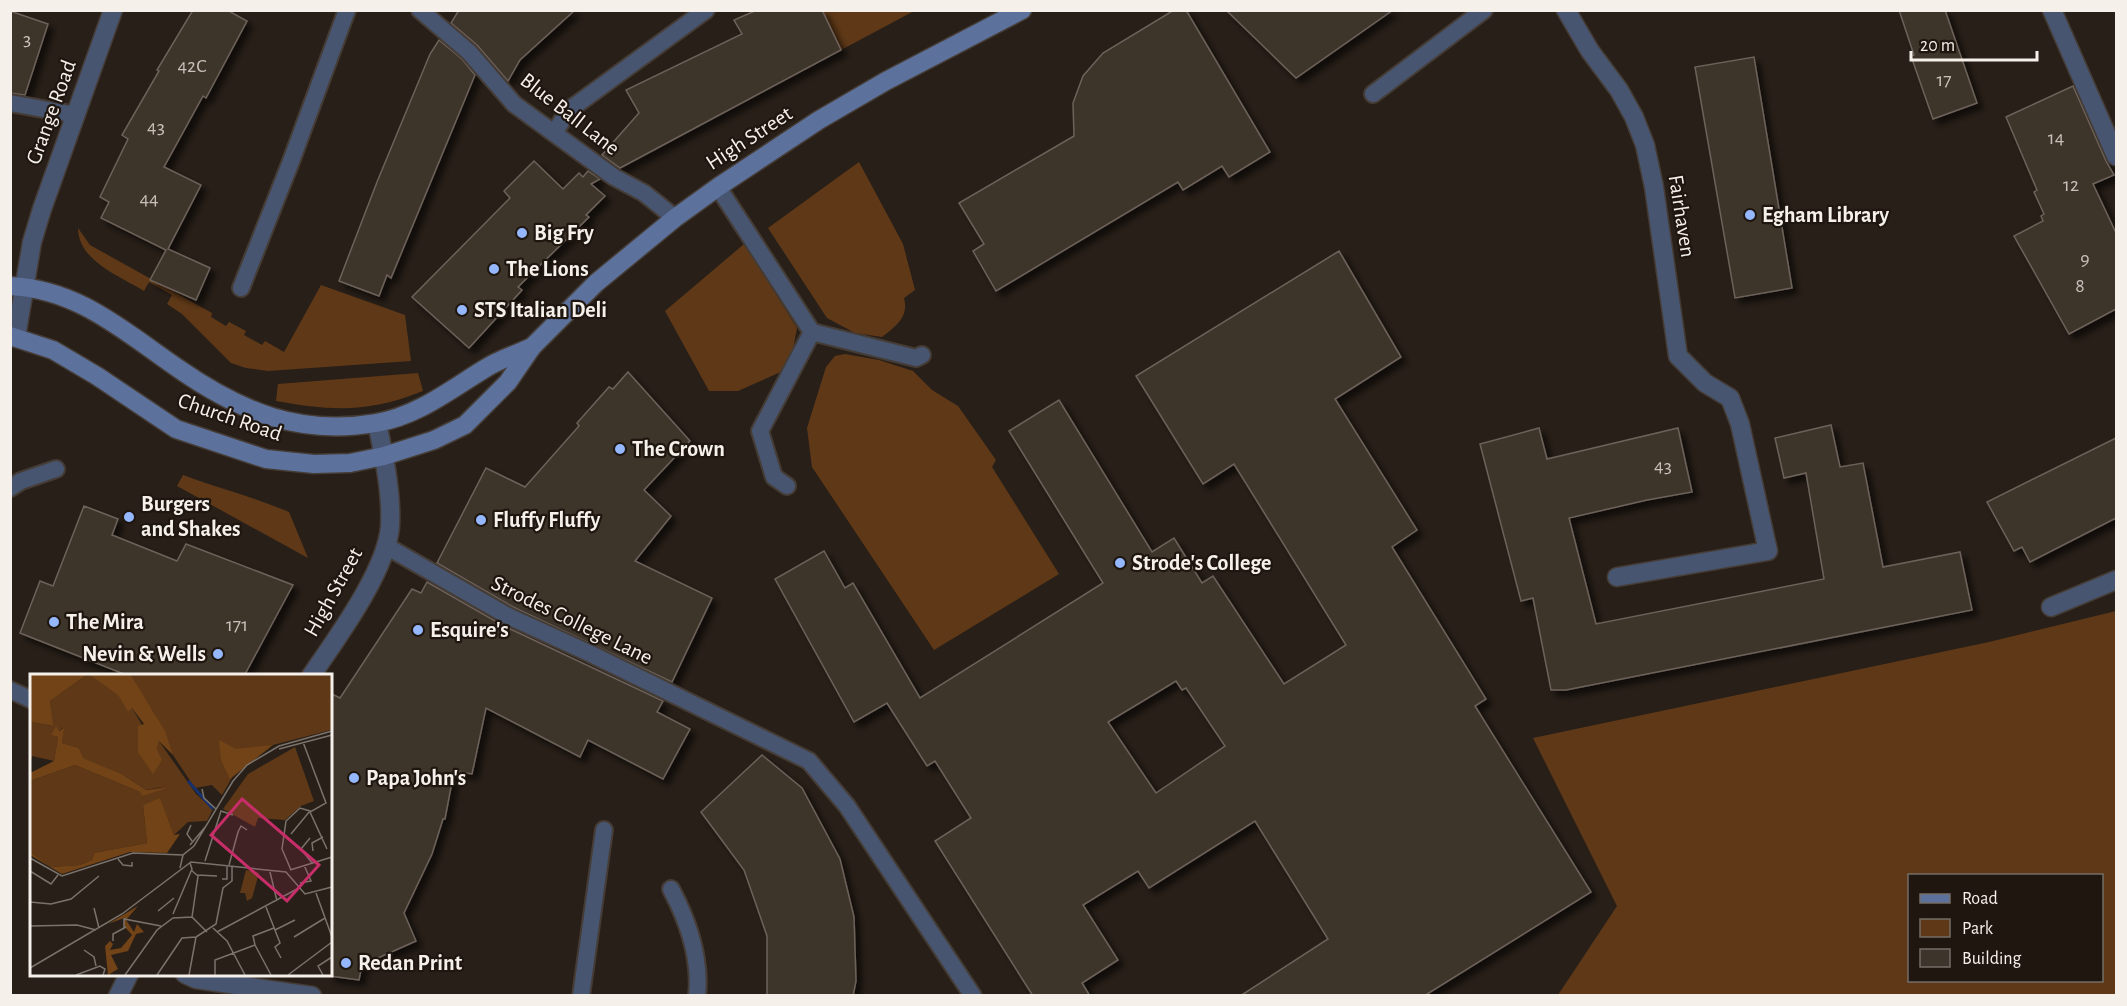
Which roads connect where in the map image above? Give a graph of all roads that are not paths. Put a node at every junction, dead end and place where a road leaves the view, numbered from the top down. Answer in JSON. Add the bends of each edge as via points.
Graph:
{"nodes":[{"id":1,"x":113,"y":10,"type":"edge"},
{"id":2,"x":347,"y":10,"type":"edge"},
{"id":3,"x":420,"y":10,"type":"edge"},
{"id":4,"x":706,"y":10,"type":"edge"},
{"id":5,"x":1022,"y":10,"type":"edge"},
{"id":6,"x":1484,"y":10,"type":"edge"},
{"id":7,"x":1566,"y":10,"type":"edge"},
{"id":8,"x":2052,"y":10,"type":"edge"},
{"id":9,"x":1373,"y":94,"type":"dead end"},
{"id":10,"x":10,"y":104,"type":"edge"},
{"id":11,"x":76,"y":116,"type":"junction"},
{"id":12,"x":554,"y":133,"type":"junction"},
{"id":13,"x":2116,"y":156,"type":"edge"},
{"id":14,"x":718,"y":187,"type":"junction"},
{"id":15,"x":675,"y":218,"type":"junction"},
{"id":16,"x":18,"y":286,"type":"edge"},
{"id":17,"x":241,"y":288,"type":"dead end"},
{"id":18,"x":812,"y":332,"type":"junction"},
{"id":19,"x":13,"y":336,"type":"edge"},
{"id":20,"x":532,"y":347,"type":"junction"},
{"id":21,"x":922,"y":355,"type":"dead end"},
{"id":22,"x":377,"y":423,"type":"junction"},
{"id":23,"x":384,"y":456,"type":"junction"},
{"id":24,"x":56,"y":469,"type":"dead end"},
{"id":25,"x":787,"y":486,"type":"dead end"},
{"id":26,"x":10,"y":488,"type":"edge"},
{"id":27,"x":386,"y":546,"type":"junction"},
{"id":28,"x":1617,"y":578,"type":"dead end"},
{"id":29,"x":2116,"y":580,"type":"edge"},
{"id":30,"x":2051,"y":607,"type":"dead end"},
{"id":31,"x":312,"y":674,"type":"edge"},
{"id":32,"x":10,"y":690,"type":"edge"},
{"id":33,"x":30,"y":699,"type":"edge"},
{"id":34,"x":604,"y":830,"type":"dead end"},
{"id":35,"x":671,"y":889,"type":"dead end"},
{"id":36,"x":128,"y":976,"type":"edge"},
{"id":37,"x":188,"y":976,"type":"edge"},
{"id":38,"x":118,"y":996,"type":"edge"},
{"id":39,"x":312,"y":996,"type":"edge"},
{"id":40,"x":581,"y":996,"type":"edge"},
{"id":41,"x":697,"y":996,"type":"edge"},
{"id":42,"x":974,"y":996,"type":"edge"}],
"edges":[{"from":1,"to":11,"type":"street","name":"Grange Road"},
{"from":2,"to":17,"type":"lane"},
{"from":3,"to":12,"type":"lane","name":"Blue Ball Lane","via":[[469,52],[514,104]]},
{"from":4,"to":12,"type":"lane","via":[[569,110]]},
{"from":5,"to":14,"type":"main road","name":"High Street","via":[[819,120]]},
{"from":6,"to":9,"type":"lane"},
{"from":7,"to":28,"type":"street","name":"Fairhaven","via":[[1619,90],[1645,145],[1678,356],[1705,383],[1730,398],[1740,424],[1768,551]]},
{"from":8,"to":13,"type":"street"},
{"from":10,"to":11,"type":"lane"},
{"from":11,"to":16,"type":"street","name":"Grange Road"},
{"from":12,"to":15,"type":"lane","name":"Blue Ball Lane"},
{"from":14,"to":15,"type":"main road","name":"High Street"},
{"from":14,"to":18,"type":"lane"},
{"from":15,"to":20,"type":"main road","name":"High Street","via":[[596,283]]},
{"from":16,"to":19,"type":"street","name":"Grange Road"},
{"from":16,"to":22,"type":"main road","name":"Church Road","via":[[64,295],[101,314],[238,405],[283,421],[332,427]]},
{"from":18,"to":21,"type":"lane","via":[[916,358]]},
{"from":18,"to":25,"type":"lane","via":[[760,431],[774,477]]},
{"from":19,"to":23,"type":"main road","name":"Church Road","via":[[53,350],[176,429],[266,459],[314,464],[350,463]]},
{"from":20,"to":22,"type":"main road","name":"High Street","via":[[488,366],[410,414]]},
{"from":20,"to":23,"type":"main road","name":"High Street","via":[[508,382],[465,425]]},
{"from":22,"to":23,"type":"street","name":"High Street"},
{"from":23,"to":27,"type":"street","name":"High Street","via":[[390,527]]},
{"from":24,"to":26,"type":"lane"},
{"from":27,"to":31,"type":"street","name":"High Street","via":[[364,592]]},
{"from":27,"to":42,"type":"lane","name":"Strodes College Lane","via":[[508,616],[809,761],[847,806]]},
{"from":29,"to":30,"type":"street"},
{"from":32,"to":33,"type":"lane"},
{"from":34,"to":40,"type":"lane"},
{"from":35,"to":41,"type":"lane","via":[[685,916],[699,976]]},
{"from":36,"to":38,"type":"street"},
{"from":37,"to":39,"type":"street"}]}
